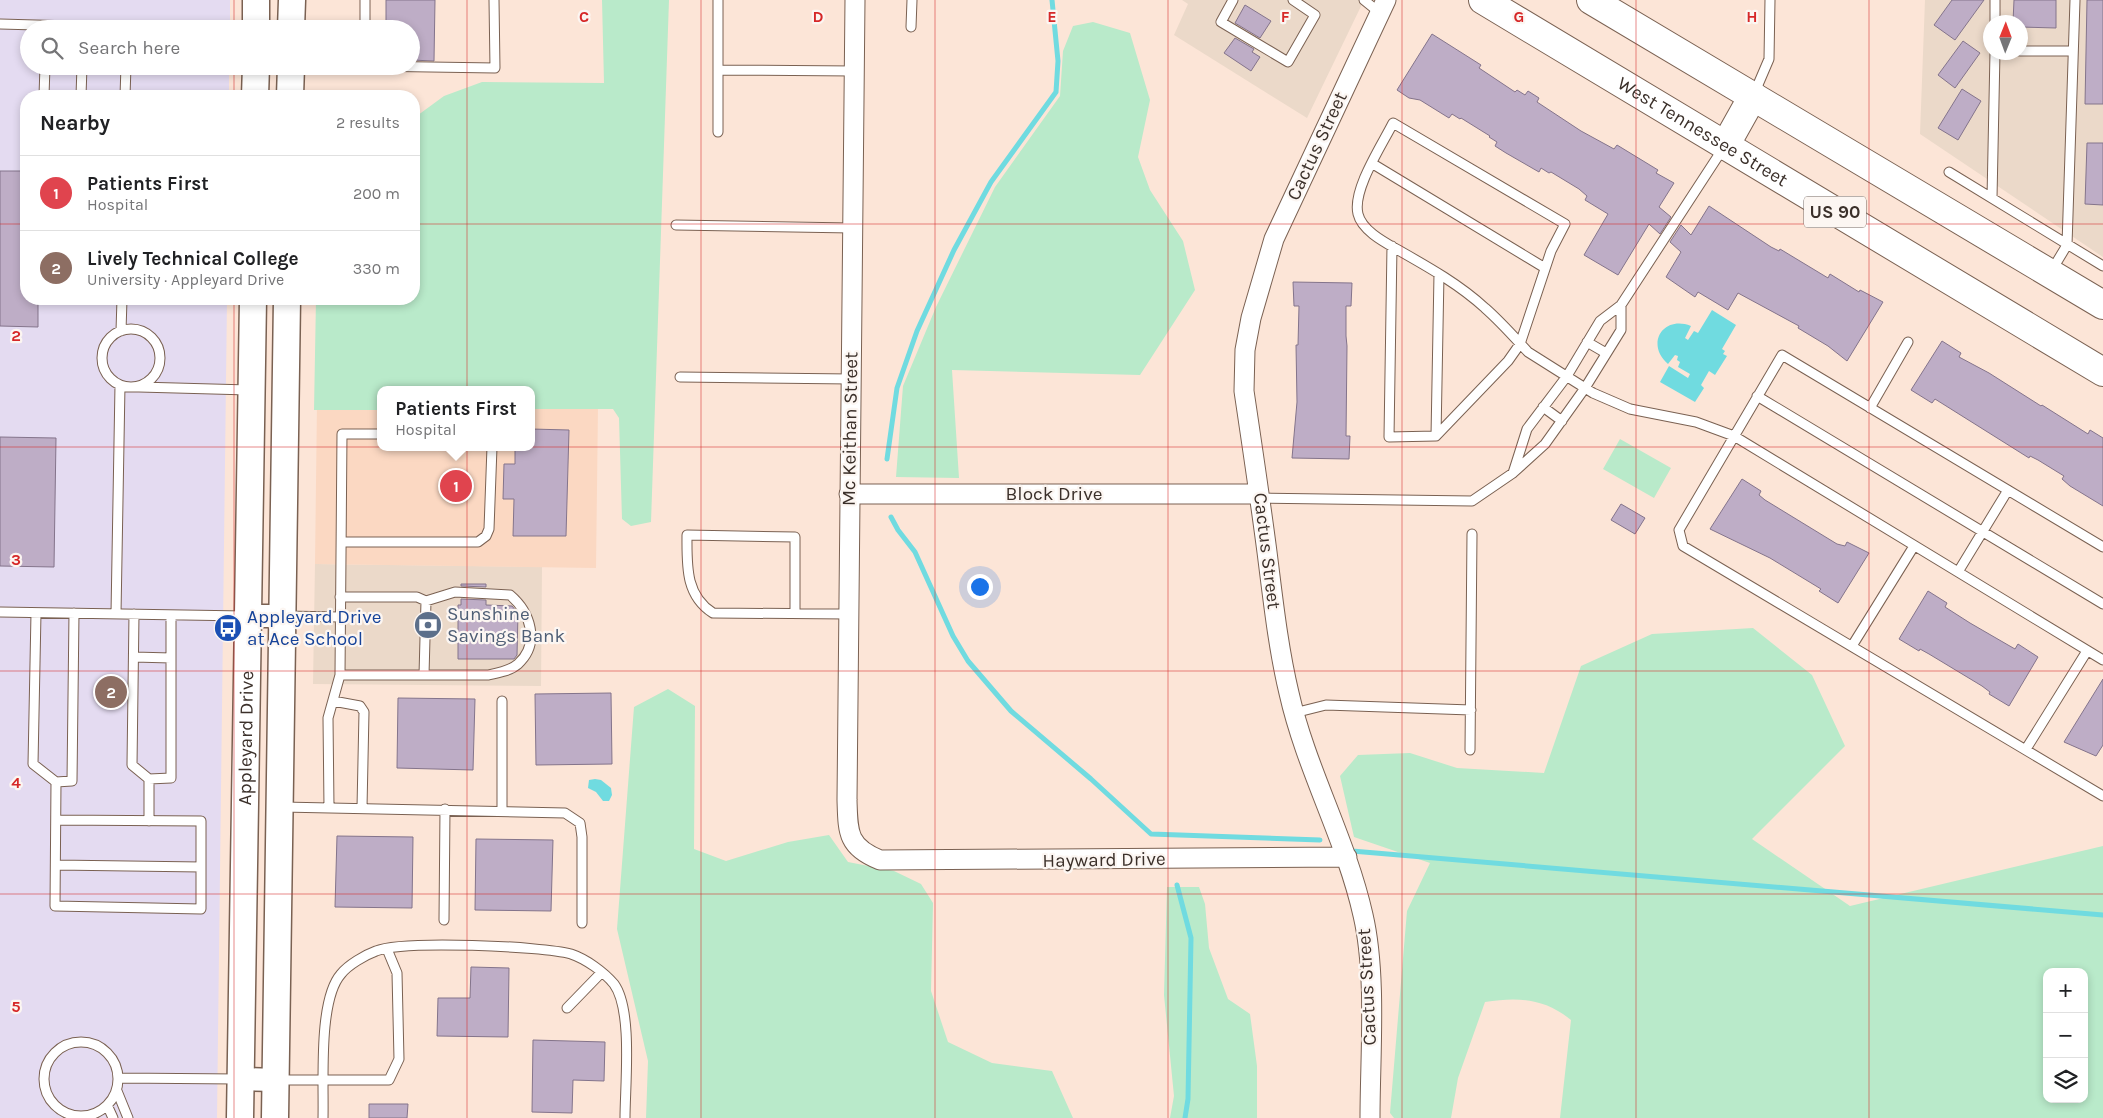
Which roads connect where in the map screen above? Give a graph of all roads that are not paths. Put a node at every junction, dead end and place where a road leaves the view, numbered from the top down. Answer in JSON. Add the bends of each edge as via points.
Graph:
{"nodes":[{"id":1,"x":256,"y":0,"type":"edge"},
{"id":2,"x":292,"y":0,"type":"edge"},
{"id":3,"x":365,"y":0,"type":"edge"},
{"id":4,"x":494,"y":0,"type":"edge"},
{"id":5,"x":718,"y":0,"type":"edge"},
{"id":6,"x":855,"y":0,"type":"edge"},
{"id":7,"x":912,"y":0,"type":"edge"},
{"id":8,"x":1233,"y":0,"type":"edge"},
{"id":9,"x":1292,"y":0,"type":"edge"},
{"id":10,"x":1364,"y":0,"type":"edge"},
{"id":11,"x":1483,"y":0,"type":"edge"},
{"id":12,"x":1591,"y":0,"type":"edge"},
{"id":13,"x":1770,"y":0,"type":"edge"},
{"id":14,"x":1995,"y":0,"type":"edge"},
{"id":15,"x":2074,"y":0,"type":"edge"},
{"id":16,"x":1383,"y":6,"type":"edge"},
{"id":17,"x":1995,"y":15,"type":"edge"},
{"id":18,"x":256,"y":20,"type":"edge"},
{"id":19,"x":291,"y":20,"type":"edge"},
{"id":20,"x":365,"y":20,"type":"edge"},
{"id":21,"x":1,"y":25,"type":"edge"},
{"id":22,"x":20,"y":26,"type":"edge"},
{"id":23,"x":911,"y":27,"type":"dead end"},
{"id":24,"x":2028,"y":51,"type":"edge"},
{"id":25,"x":2073,"y":51,"type":"junction"},
{"id":26,"x":1995,"y":60,"type":"edge"},
{"id":27,"x":420,"y":67,"type":"edge"},
{"id":28,"x":718,"y":70,"type":"junction"},
{"id":29,"x":854,"y":71,"type":"junction"},
{"id":30,"x":45,"y":75,"type":"edge"},
{"id":31,"x":82,"y":75,"type":"edge"},
{"id":32,"x":126,"y":75,"type":"edge"},
{"id":33,"x":256,"y":75,"type":"edge"},
{"id":34,"x":291,"y":75,"type":"edge"},
{"id":35,"x":44,"y":90,"type":"edge"},
{"id":36,"x":82,"y":90,"type":"edge"},
{"id":37,"x":126,"y":90,"type":"edge"},
{"id":38,"x":256,"y":90,"type":"edge"},
{"id":39,"x":290,"y":90,"type":"edge"},
{"id":40,"x":1753,"y":96,"type":"junction"},
{"id":41,"x":718,"y":132,"type":"dead end"},
{"id":42,"x":1725,"y":146,"type":"junction"},
{"id":43,"x":1373,"y":164,"type":"junction"},
{"id":44,"x":1949,"y":172,"type":"dead end"},
{"id":45,"x":1992,"y":198,"type":"junction"},
{"id":46,"x":676,"y":225,"type":"dead end"},
{"id":47,"x":852,"y":228,"type":"junction"},
{"id":48,"x":2067,"y":245,"type":"junction"},
{"id":49,"x":1392,"y":246,"type":"junction"},
{"id":50,"x":2103,"y":266,"type":"edge"},
{"id":51,"x":1545,"y":268,"type":"junction"},
{"id":52,"x":1439,"y":274,"type":"junction"},
{"id":53,"x":2050,"y":274,"type":"junction"},
{"id":54,"x":122,"y":305,"type":"edge"},
{"id":55,"x":253,"y":305,"type":"edge"},
{"id":56,"x":287,"y":305,"type":"edge"},
{"id":57,"x":1621,"y":305,"type":"junction"},
{"id":58,"x":2103,"y":305,"type":"edge"},
{"id":59,"x":121,"y":331,"type":"junction"},
{"id":60,"x":1587,"y":342,"type":"junction"},
{"id":61,"x":1908,"y":342,"type":"dead end"},
{"id":62,"x":1520,"y":344,"type":"junction"},
{"id":63,"x":1606,"y":353,"type":"junction"},
{"id":64,"x":2103,"y":372,"type":"edge"},
{"id":65,"x":1567,"y":376,"type":"junction"},
{"id":66,"x":680,"y":377,"type":"dead end"},
{"id":67,"x":851,"y":379,"type":"junction"},
{"id":68,"x":120,"y":385,"type":"junction"},
{"id":69,"x":136,"y":387,"type":"junction"},
{"id":70,"x":1585,"y":388,"type":"junction"},
{"id":71,"x":251,"y":390,"type":"junction"},
{"id":72,"x":1757,"y":396,"type":"junction"},
{"id":73,"x":1543,"y":407,"type":"junction"},
{"id":74,"x":1870,"y":408,"type":"junction"},
{"id":75,"x":1562,"y":421,"type":"junction"},
{"id":76,"x":377,"y":434,"type":"edge"},
{"id":77,"x":1436,"y":436,"type":"junction"},
{"id":78,"x":1734,"y":436,"type":"junction"},
{"id":79,"x":492,"y":451,"type":"edge"},
{"id":80,"x":1513,"y":473,"type":"junction"},
{"id":81,"x":2008,"y":490,"type":"junction"},
{"id":82,"x":849,"y":494,"type":"junction"},
{"id":83,"x":1260,"y":496,"type":"junction"},
{"id":84,"x":1983,"y":532,"type":"junction"},
{"id":85,"x":1472,"y":534,"type":"dead end"},
{"id":86,"x":341,"y":542,"type":"junction"},
{"id":87,"x":1914,"y":546,"type":"junction"},
{"id":88,"x":2103,"y":547,"type":"edge"},
{"id":89,"x":1958,"y":572,"type":"junction"},
{"id":90,"x":340,"y":597,"type":"junction"},
{"id":91,"x":426,"y":601,"type":"junction"},
{"id":92,"x":2103,"y":604,"type":"edge"},
{"id":93,"x":0,"y":612,"type":"edge"},
{"id":94,"x":36,"y":613,"type":"junction"},
{"id":95,"x":74,"y":613,"type":"junction"},
{"id":96,"x":795,"y":613,"type":"junction"},
{"id":97,"x":116,"y":614,"type":"junction"},
{"id":98,"x":134,"y":614,"type":"junction"},
{"id":99,"x":848,"y":614,"type":"junction"},
{"id":100,"x":171,"y":615,"type":"junction"},
{"id":101,"x":248,"y":616,"type":"junction"},
{"id":102,"x":283,"y":616,"type":"junction"},
{"id":103,"x":340,"y":617,"type":"junction"},
{"id":104,"x":1852,"y":646,"type":"junction"},
{"id":105,"x":2087,"y":651,"type":"junction"},
{"id":106,"x":134,"y":657,"type":"junction"},
{"id":107,"x":171,"y":658,"type":"junction"},
{"id":108,"x":2103,"y":660,"type":"edge"},
{"id":109,"x":340,"y":675,"type":"junction"},
{"id":110,"x":424,"y":675,"type":"junction"},
{"id":111,"x":333,"y":701,"type":"junction"},
{"id":112,"x":502,"y":701,"type":"dead end"},
{"id":113,"x":1470,"y":710,"type":"junction"},
{"id":114,"x":1294,"y":713,"type":"junction"},
{"id":115,"x":1470,"y":750,"type":"dead end"},
{"id":116,"x":2026,"y":750,"type":"junction"},
{"id":117,"x":149,"y":779,"type":"junction"},
{"id":118,"x":56,"y":782,"type":"junction"},
{"id":119,"x":2103,"y":796,"type":"edge"},
{"id":120,"x":280,"y":806,"type":"junction"},
{"id":121,"x":329,"y":807,"type":"junction"},
{"id":122,"x":362,"y":808,"type":"junction"},
{"id":123,"x":445,"y":809,"type":"junction"},
{"id":124,"x":502,"y":810,"type":"junction"},
{"id":125,"x":56,"y":820,"type":"junction"},
{"id":126,"x":149,"y":820,"type":"junction"},
{"id":127,"x":863,"y":853,"type":"joint"},
{"id":128,"x":1347,"y":857,"type":"junction"},
{"id":129,"x":56,"y":864,"type":"junction"},
{"id":130,"x":201,"y":867,"type":"junction"},
{"id":131,"x":444,"y":920,"type":"dead end"},
{"id":132,"x":582,"y":923,"type":"dead end"},
{"id":133,"x":388,"y":948,"type":"junction"},
{"id":134,"x":601,"y":973,"type":"junction"},
{"id":135,"x":566,"y":1008,"type":"dead end"},
{"id":136,"x":119,"y":1078,"type":"junction"},
{"id":137,"x":241,"y":1079,"type":"junction"},
{"id":138,"x":276,"y":1080,"type":"junction"},
{"id":139,"x":324,"y":1080,"type":"junction"},
{"id":140,"x":117,"y":1091,"type":"junction"},
{"id":141,"x":108,"y":1107,"type":"junction"},
{"id":142,"x":113,"y":1118,"type":"edge"},
{"id":143,"x":128,"y":1118,"type":"edge"},
{"id":144,"x":240,"y":1118,"type":"edge"},
{"id":145,"x":276,"y":1118,"type":"edge"},
{"id":146,"x":323,"y":1118,"type":"edge"},
{"id":147,"x":625,"y":1118,"type":"edge"},
{"id":148,"x":1370,"y":1118,"type":"edge"}],
"edges":[{"from":1,"to":18,"type":"main road"},
{"from":2,"to":19,"type":"main road"},
{"from":3,"to":20,"type":"lane"},
{"from":4,"to":27,"type":"lane","via":[[494,68]]},
{"from":5,"to":28,"type":"lane"},
{"from":6,"to":29,"type":"street","name":"Mc Keithan Street"},
{"from":7,"to":23,"type":"lane"},
{"from":8,"to":9,"type":"lane","via":[[1221,22],[1288,62],[1315,15]]},
{"from":10,"to":16,"type":"lane"},
{"from":11,"to":42,"type":"main road","name":"West Tennessee Street","number":"US 90"},
{"from":12,"to":40,"type":"main road","number":"US 90"},
{"from":13,"to":40,"type":"lane","via":[[1769,58]]},
{"from":14,"to":17,"type":"lane"},
{"from":15,"to":25,"type":"lane"},
{"from":16,"to":83,"type":"street","name":"Cactus Street","via":[[1274,239],[1251,318],[1245,350],[1244,391]]},
{"from":21,"to":22,"type":"lane"},
{"from":24,"to":25,"type":"lane"},
{"from":25,"to":48,"type":"lane"},
{"from":26,"to":45,"type":"lane"},
{"from":28,"to":29,"type":"lane"},
{"from":28,"to":41,"type":"lane"},
{"from":29,"to":47,"type":"street","name":"Mc Keithan Street"},
{"from":30,"to":35,"type":"lane"},
{"from":31,"to":36,"type":"lane"},
{"from":32,"to":37,"type":"lane"},
{"from":33,"to":38,"type":"main road"},
{"from":34,"to":39,"type":"main road"},
{"from":40,"to":42,"type":"main road"},
{"from":40,"to":53,"type":"main road","number":"US 90"},
{"from":42,"to":57,"type":"lane"},
{"from":42,"to":64,"type":"main road","name":"West Tennessee Street","number":"US 90"},
{"from":43,"to":49,"type":"lane","via":[[1357,201],[1358,215],[1368,229]]},
{"from":43,"to":51,"type":"lane"},
{"from":43,"to":51,"type":"lane","via":[[1393,123],[1565,224]]},
{"from":44,"to":45,"type":"lane"},
{"from":45,"to":48,"type":"lane"},
{"from":46,"to":47,"type":"lane"},
{"from":47,"to":67,"type":"street","name":"Mc Keithan Street"},
{"from":48,"to":50,"type":"lane"},
{"from":48,"to":53,"type":"lane"},
{"from":49,"to":52,"type":"lane"},
{"from":49,"to":77,"type":"lane","via":[[1389,437]]},
{"from":51,"to":62,"type":"lane"},
{"from":52,"to":62,"type":"lane","via":[[1486,309]]},
{"from":52,"to":77,"type":"lane"},
{"from":53,"to":58,"type":"main road","number":"US 90"},
{"from":54,"to":59,"type":"lane"},
{"from":55,"to":71,"type":"main road","name":"Appleyard Drive"},
{"from":56,"to":102,"type":"main road","name":"Appleyard Drive"},
{"from":57,"to":60,"type":"lane","via":[[1600,321]]},
{"from":57,"to":63,"type":"lane","via":[[1621,330]]},
{"from":59,"to":68,"type":"lane","via":[[108,340],[102,360],[104,370]]},
{"from":59,"to":69,"type":"lane","via":[[136,329],[146,332],[159,348],[161,358],[154,377]]},
{"from":60,"to":63,"type":"lane"},
{"from":60,"to":65,"type":"lane"},
{"from":61,"to":74,"type":"lane"},
{"from":62,"to":65,"type":"lane"},
{"from":62,"to":77,"type":"lane","via":[[1508,361]]},
{"from":63,"to":70,"type":"lane"},
{"from":65,"to":70,"type":"lane"},
{"from":65,"to":73,"type":"lane"},
{"from":66,"to":67,"type":"lane"},
{"from":67,"to":82,"type":"street","name":"Mc Keithan Street"},
{"from":68,"to":69,"type":"lane"},
{"from":68,"to":97,"type":"lane"},
{"from":69,"to":71,"type":"lane"},
{"from":70,"to":75,"type":"lane"},
{"from":70,"to":78,"type":"lane","via":[[1630,409],[1696,422]]},
{"from":71,"to":101,"type":"main road","name":"Appleyard Drive"},
{"from":72,"to":74,"type":"lane","via":[[1782,355]]},
{"from":72,"to":78,"type":"lane"},
{"from":72,"to":84,"type":"lane"},
{"from":73,"to":75,"type":"lane"},
{"from":73,"to":80,"type":"lane","via":[[1527,429]]},
{"from":74,"to":81,"type":"lane"},
{"from":75,"to":80,"type":"lane","via":[[1545,444]]},
{"from":76,"to":86,"type":"lane","via":[[342,434]]},
{"from":78,"to":87,"type":"lane"},
{"from":78,"to":104,"type":"lane","via":[[1679,530],[1683,546]]},
{"from":79,"to":86,"type":"lane","via":[[490,529],[478,542]]},
{"from":80,"to":83,"type":"lane","via":[[1472,501]]},
{"from":81,"to":84,"type":"lane"},
{"from":81,"to":88,"type":"lane"},
{"from":82,"to":83,"type":"street","name":"Block Drive"},
{"from":82,"to":99,"type":"street","name":"Mc Keithan Street"},
{"from":83,"to":114,"type":"street","name":"Cactus Street","via":[[1279,645]]},
{"from":84,"to":89,"type":"lane"},
{"from":84,"to":92,"type":"lane"},
{"from":85,"to":113,"type":"lane"},
{"from":86,"to":90,"type":"lane"},
{"from":87,"to":89,"type":"lane"},
{"from":87,"to":104,"type":"lane"},
{"from":89,"to":105,"type":"lane"},
{"from":90,"to":91,"type":"lane","via":[[417,597]]},
{"from":90,"to":103,"type":"lane"},
{"from":91,"to":110,"type":"lane"},
{"from":91,"to":110,"type":"lane","via":[[455,592],[510,595],[525,610],[531,630],[526,652],[518,664],[505,671],[488,675]]},
{"from":93,"to":94,"type":"lane"},
{"from":94,"to":95,"type":"lane"},
{"from":94,"to":118,"type":"lane","via":[[33,764]]},
{"from":95,"to":97,"type":"lane"},
{"from":95,"to":118,"type":"lane","via":[[72,781]]},
{"from":96,"to":96,"type":"lane","via":[[795,537],[687,535],[686,572],[702,606],[713,613]]},
{"from":96,"to":99,"type":"lane"},
{"from":97,"to":98,"type":"lane"},
{"from":98,"to":100,"type":"lane"},
{"from":98,"to":106,"type":"lane"},
{"from":99,"to":127,"type":"street","name":"Mc Keithan Street","via":[[848,835]]},
{"from":100,"to":101,"type":"lane"},
{"from":100,"to":107,"type":"lane"},
{"from":101,"to":102,"type":"street"},
{"from":101,"to":137,"type":"main road","name":"Appleyard Drive"},
{"from":102,"to":103,"type":"lane"},
{"from":102,"to":120,"type":"main road","name":"Appleyard Drive"},
{"from":103,"to":109,"type":"lane"},
{"from":104,"to":116,"type":"lane"},
{"from":105,"to":108,"type":"lane"},
{"from":105,"to":116,"type":"lane"},
{"from":106,"to":107,"type":"lane"},
{"from":106,"to":117,"type":"lane","via":[[132,765]]},
{"from":107,"to":117,"type":"lane","via":[[171,778]]},
{"from":109,"to":110,"type":"lane"},
{"from":109,"to":111,"type":"lane"},
{"from":111,"to":121,"type":"lane","via":[[328,718]]},
{"from":111,"to":122,"type":"lane","via":[[360,706],[364,712]]},
{"from":112,"to":124,"type":"lane"},
{"from":113,"to":114,"type":"lane","via":[[1326,705]]},
{"from":113,"to":115,"type":"lane"},
{"from":114,"to":128,"type":"street","name":"Cactus Street"},
{"from":116,"to":119,"type":"lane"},
{"from":117,"to":126,"type":"lane"},
{"from":118,"to":125,"type":"lane"},
{"from":120,"to":121,"type":"lane"},
{"from":120,"to":138,"type":"main road","name":"Appleyard Drive"},
{"from":121,"to":122,"type":"lane"},
{"from":122,"to":123,"type":"lane"},
{"from":123,"to":124,"type":"lane"},
{"from":123,"to":131,"type":"lane"},
{"from":124,"to":132,"type":"lane","via":[[565,813],[580,823]]},
{"from":125,"to":126,"type":"lane"},
{"from":125,"to":129,"type":"lane"},
{"from":126,"to":130,"type":"lane","via":[[201,820]]},
{"from":127,"to":128,"type":"street","name":"Hayward Drive","via":[[880,860],[915,861]]},
{"from":128,"to":148,"type":"street","name":"Cactus Street","via":[[1368,948]]},
{"from":129,"to":130,"type":"lane"},
{"from":129,"to":130,"type":"lane","via":[[55,906],[201,909]]},
{"from":133,"to":134,"type":"lane","via":[[541,948],[572,955]]},
{"from":133,"to":139,"type":"lane","via":[[376,951],[341,974],[332,992],[325,1021]]},
{"from":133,"to":139,"type":"lane","via":[[397,973],[399,1059],[389,1080]]},
{"from":134,"to":135,"type":"lane"},
{"from":134,"to":147,"type":"lane","via":[[614,984],[622,1001],[626,1022]]},
{"from":136,"to":137,"type":"lane"},
{"from":136,"to":140,"type":"lane"},
{"from":136,"to":141,"type":"lane","via":[[109,1054],[87,1042],[71,1043],[59,1049],[45,1070],[46,1092],[63,1112],[89,1116]]},
{"from":137,"to":138,"type":"street"},
{"from":137,"to":144,"type":"main road","name":"Appleyard Drive"},
{"from":138,"to":139,"type":"lane"},
{"from":138,"to":145,"type":"main road","name":"Appleyard Drive"},
{"from":139,"to":146,"type":"lane"},
{"from":140,"to":141,"type":"lane"},
{"from":140,"to":143,"type":"lane"},
{"from":141,"to":142,"type":"lane"}]}
